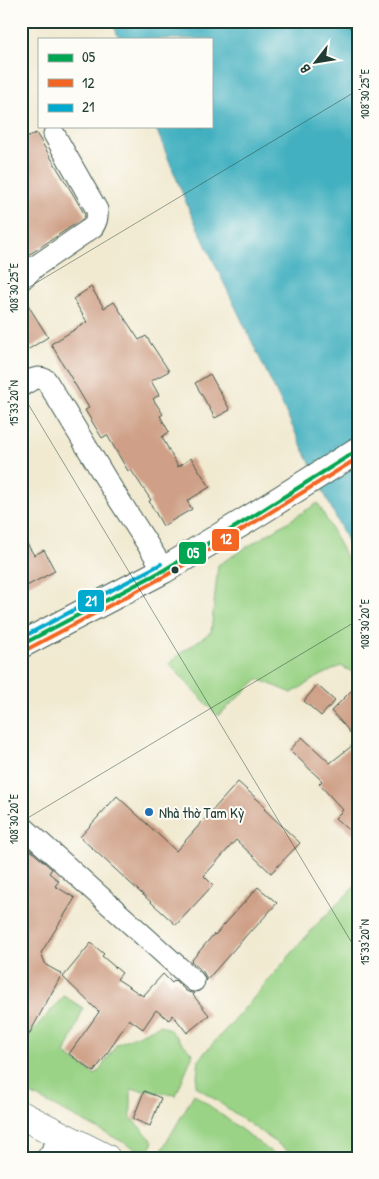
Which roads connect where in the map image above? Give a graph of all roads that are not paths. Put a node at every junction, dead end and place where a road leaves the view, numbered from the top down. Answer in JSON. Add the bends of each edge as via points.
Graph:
{"nodes":[{"id":1,"x":54,"y":134,"type":"dead end"},
{"id":2,"x":21,"y":280,"type":"edge"},
{"id":3,"x":21,"y":386,"type":"edge"},
{"id":4,"x":358,"y":450,"type":"edge"},
{"id":5,"x":164,"y":570,"type":"junction"},
{"id":6,"x":21,"y":645,"type":"edge"},
{"id":7,"x":21,"y":825,"type":"edge"},
{"id":8,"x":194,"y":981,"type":"dead end"},
{"id":9,"x":21,"y":1114,"type":"edge"},
{"id":10,"x":63,"y":1136,"type":"junction"},
{"id":11,"x":48,"y":1158,"type":"edge"},
{"id":12,"x":106,"y":1158,"type":"edge"}],
"edges":[{"from":1,"to":2,"type":"street","via":[[98,217],[93,227]]},
{"from":3,"to":5,"type":"street","via":[[41,377],[46,380]]},
{"from":4,"to":5,"type":"main road"},
{"from":5,"to":6,"type":"main road"},
{"from":7,"to":8,"type":"street"},
{"from":9,"to":10,"type":"highway"},
{"from":10,"to":11,"type":"street"},
{"from":10,"to":12,"type":"highway"}]}
